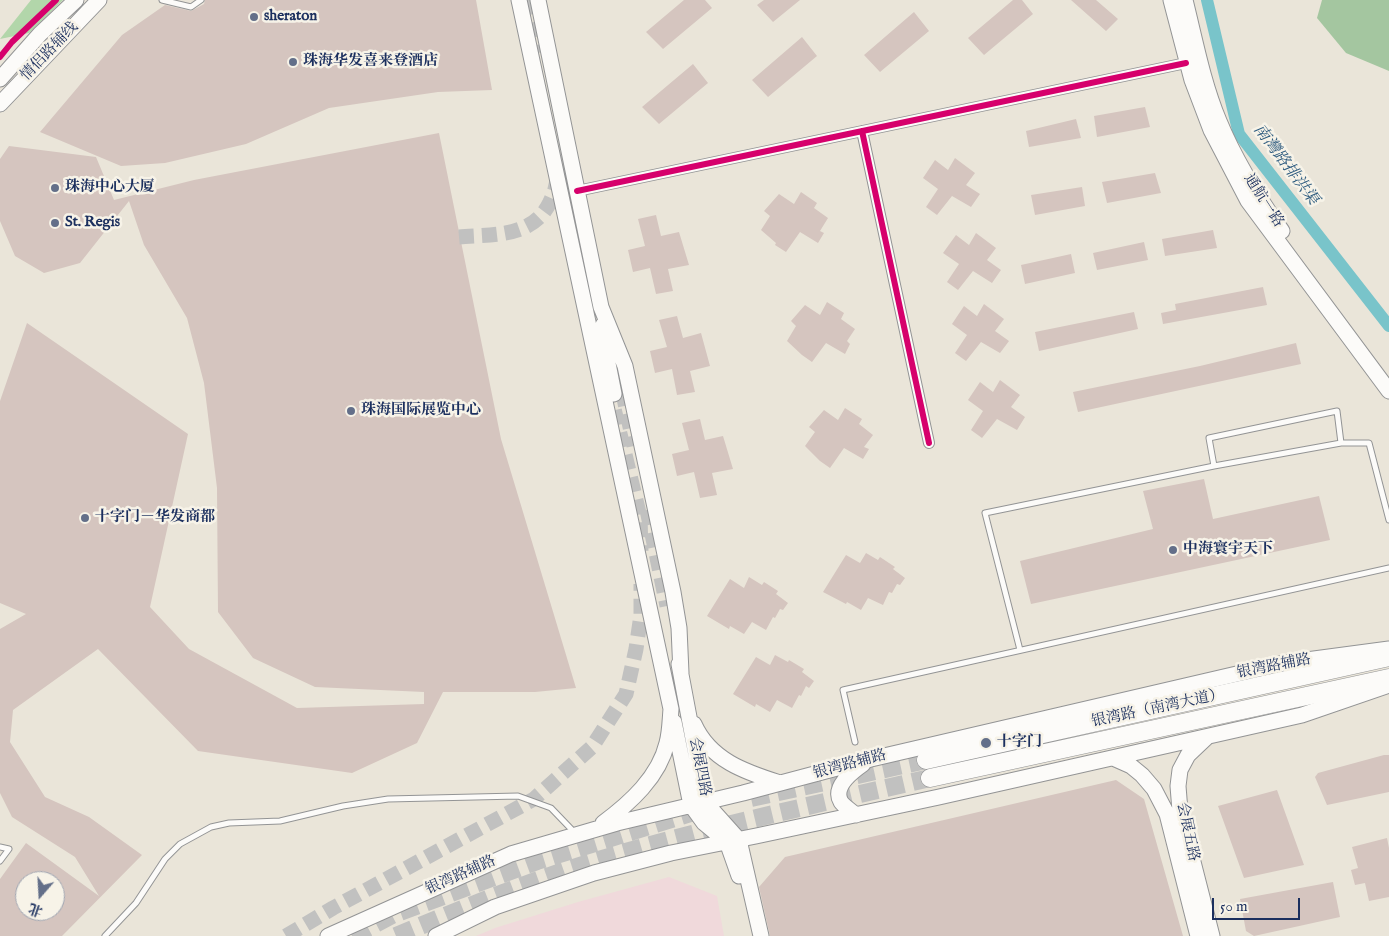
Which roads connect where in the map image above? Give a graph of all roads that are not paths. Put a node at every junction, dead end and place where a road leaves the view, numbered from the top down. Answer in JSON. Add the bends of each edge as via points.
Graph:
{"nodes":[{"id":1,"x":76,"y":0,"type":"edge"},
{"id":2,"x":99,"y":0,"type":"edge"},
{"id":3,"x":162,"y":0,"type":"edge"},
{"id":4,"x":201,"y":0,"type":"edge"},
{"id":5,"x":519,"y":0,"type":"edge"},
{"id":6,"x":538,"y":0,"type":"edge"},
{"id":7,"x":1171,"y":0,"type":"edge"},
{"id":8,"x":1185,"y":0,"type":"edge"},
{"id":9,"x":1186,"y":63,"type":"junction"},
{"id":10,"x":0,"y":79,"type":"edge"},
{"id":11,"x":0,"y":104,"type":"edge"},
{"id":12,"x":862,"y":131,"type":"junction"},
{"id":13,"x":577,"y":191,"type":"junction"},
{"id":14,"x":601,"y":307,"type":"junction"},
{"id":15,"x":1389,"y":377,"type":"edge"},
{"id":16,"x":1389,"y":391,"type":"edge"},
{"id":17,"x":929,"y":443,"type":"dead end"},
{"id":18,"x":1341,"y":443,"type":"junction"},
{"id":19,"x":1214,"y":466,"type":"junction"},
{"id":20,"x":1389,"y":520,"type":"edge"},
{"id":21,"x":1389,"y":568,"type":"edge"},
{"id":22,"x":667,"y":606,"type":"tunnel mouth"},
{"id":23,"x":1389,"y":649,"type":"edge"},
{"id":24,"x":1020,"y":650,"type":"junction"},
{"id":25,"x":1389,"y":657,"type":"edge"},
{"id":26,"x":681,"y":673,"type":"junction"},
{"id":27,"x":1389,"y":678,"type":"edge"},
{"id":28,"x":1389,"y":686,"type":"edge"},
{"id":29,"x":671,"y":708,"type":"junction"},
{"id":30,"x":688,"y":711,"type":"junction"},
{"id":31,"x":1207,"y":737,"type":"junction"},
{"id":32,"x":855,"y":742,"type":"dead end"},
{"id":33,"x":1113,"y":758,"type":"junction"},
{"id":34,"x":871,"y":759,"type":"junction"},
{"id":35,"x":926,"y":760,"type":"tunnel mouth"},
{"id":36,"x":930,"y":778,"type":"tunnel mouth"},
{"id":37,"x":780,"y":783,"type":"junction"},
{"id":38,"x":698,"y":804,"type":"junction"},
{"id":39,"x":856,"y":815,"type":"junction"},
{"id":40,"x":594,"y":830,"type":"junction"},
{"id":41,"x":577,"y":835,"type":"junction"},
{"id":42,"x":733,"y":841,"type":"junction"},
{"id":43,"x":0,"y":847,"type":"edge"},
{"id":44,"x":0,"y":861,"type":"edge"},
{"id":45,"x":105,"y":936,"type":"edge"},
{"id":46,"x":328,"y":936,"type":"edge"},
{"id":47,"x":436,"y":936,"type":"edge"},
{"id":48,"x":751,"y":936,"type":"edge"},
{"id":49,"x":762,"y":936,"type":"edge"},
{"id":50,"x":1198,"y":936,"type":"edge"},
{"id":51,"x":1212,"y":936,"type":"edge"}],
"edges":[{"from":1,"to":10,"type":"main road","name":"情侣路辅线"},
{"from":2,"to":11,"type":"main road","name":"情侣路辅线"},
{"from":3,"to":4,"type":"lane","via":[[191,7]]},
{"from":5,"to":29,"type":"main road","name":"会展四路"},
{"from":6,"to":13,"type":"main road"},
{"from":7,"to":9,"type":"main road"},
{"from":8,"to":15,"type":"main road","name":"通航一路","via":[[1219,122],[1244,172],[1273,218]]},
{"from":9,"to":12,"type":"street"},
{"from":9,"to":16,"type":"main road","via":[[1212,130],[1248,201]]},
{"from":12,"to":13,"type":"street"},
{"from":12,"to":17,"type":"street"},
{"from":13,"to":14,"type":"main road"},
{"from":14,"to":26,"type":"main road","via":[[625,366],[677,610]]},
{"from":14,"to":26,"type":"main road","via":[[604,344],[657,621]]},
{"from":18,"to":19,"type":"lane"},
{"from":18,"to":19,"type":"lane","via":[[1337,411],[1209,438]]},
{"from":18,"to":20,"type":"lane","via":[[1370,443]]},
{"from":19,"to":24,"type":"lane","via":[[985,513]]},
{"from":21,"to":24,"type":"lane"},
{"from":22,"to":26,"type":"main road"},
{"from":23,"to":34,"type":"main road","name":"银湾路辅路","via":[[1284,663]]},
{"from":24,"to":32,"type":"lane","via":[[843,690]]},
{"from":25,"to":35,"type":"highway","name":"银湾路（南湾大道）"},
{"from":26,"to":30,"type":"main road","name":"会展四路"},
{"from":27,"to":36,"type":"highway","name":"银湾路（南湾大道）"},
{"from":28,"to":31,"type":"main road","via":[[1302,715]]},
{"from":29,"to":38,"type":"main road","name":"会展四路"},
{"from":29,"to":40,"type":"main road","via":[[667,743],[652,776],[631,801]]},
{"from":30,"to":37,"type":"main road","via":[[711,750],[753,774]]},
{"from":30,"to":38,"type":"main road","name":"会展四路"},
{"from":31,"to":33,"type":"main road"},
{"from":31,"to":51,"type":"main road","name":"会展五路","via":[[1188,755],[1180,770],[1178,786],[1180,811]]},
{"from":33,"to":39,"type":"main road"},
{"from":33,"to":50,"type":"main road","name":"会展五路","via":[[1142,775],[1154,788],[1167,814]]},
{"from":34,"to":37,"type":"main road","name":"银湾路辅路"},
{"from":34,"to":39,"type":"main road","via":[[854,770],[838,793],[841,802]]},
{"from":37,"to":38,"type":"main road","name":"银湾路辅路"},
{"from":38,"to":40,"type":"main road","name":"银湾路辅路"},
{"from":38,"to":42,"type":"main road","via":[[704,823]]},
{"from":39,"to":42,"type":"main road"},
{"from":40,"to":41,"type":"main road","name":"银湾路辅路"},
{"from":41,"to":45,"type":"lane","via":[[551,808],[518,796],[388,799],[342,806],[280,822],[229,822],[211,826],[180,844],[165,859],[136,903]]},
{"from":41,"to":46,"type":"main road","name":"银湾路辅路","via":[[511,854]]},
{"from":42,"to":47,"type":"main road","via":[[594,873],[495,907]]},
{"from":42,"to":48,"type":"main road"},
{"from":42,"to":49,"type":"main road"},
{"from":43,"to":44,"type":"lane","via":[[9,850]]}]}
